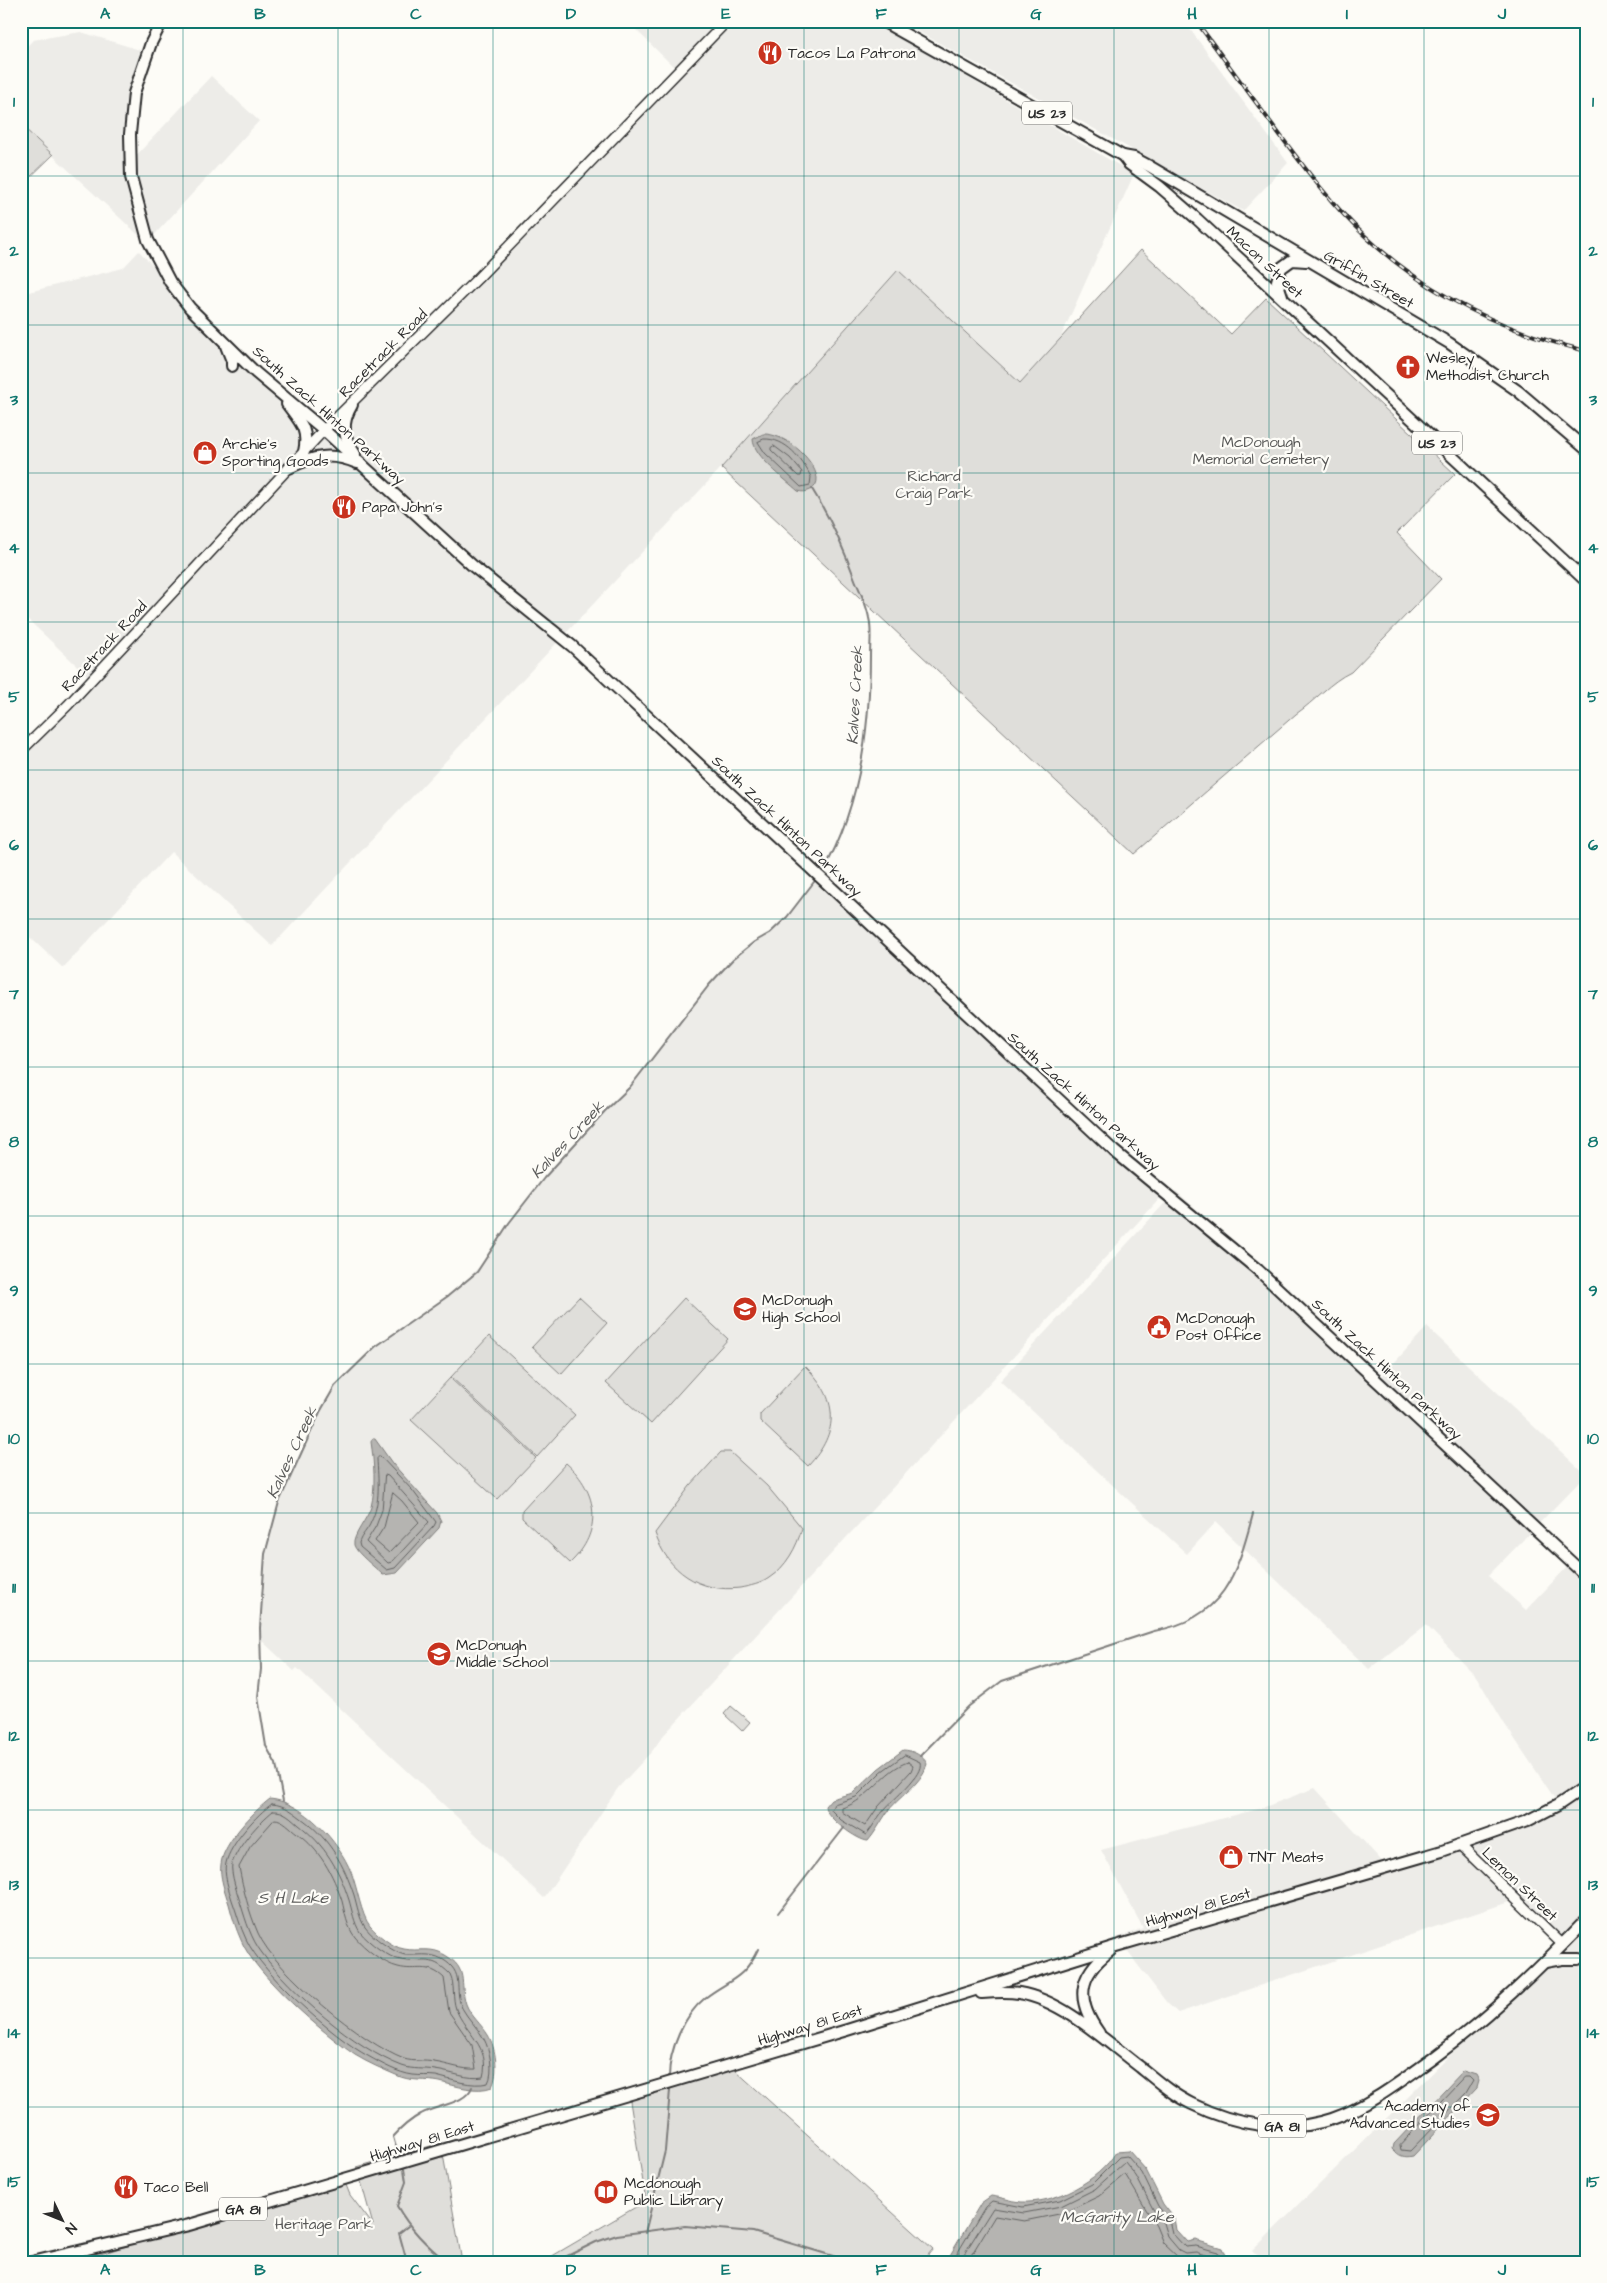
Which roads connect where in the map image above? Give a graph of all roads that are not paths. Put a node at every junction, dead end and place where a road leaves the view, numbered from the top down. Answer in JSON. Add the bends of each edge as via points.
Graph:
{"nodes":[{"id":1,"x":162,"y":21,"type":"edge"},
{"id":2,"x":727,"y":21,"type":"edge"},
{"id":3,"x":882,"y":21,"type":"edge"},
{"id":4,"x":1123,"y":156,"type":"junction"},
{"id":5,"x":1310,"y":262,"type":"junction"},
{"id":6,"x":1289,"y":305,"type":"junction"},
{"id":7,"x":222,"y":339,"type":"junction"},
{"id":8,"x":232,"y":366,"type":"dead end"},
{"id":9,"x":276,"y":389,"type":"junction"},
{"id":10,"x":352,"y":404,"type":"junction"},
{"id":11,"x":324,"y":430,"type":"junction"},
{"id":12,"x":1586,"y":449,"type":"edge"},
{"id":13,"x":304,"y":452,"type":"junction"},
{"id":14,"x":362,"y":465,"type":"junction"},
{"id":15,"x":289,"y":468,"type":"junction"},
{"id":16,"x":1586,"y":581,"type":"edge"},
{"id":17,"x":21,"y":751,"type":"edge"},
{"id":18,"x":1586,"y":1576,"type":"edge"},
{"id":19,"x":1586,"y":1786,"type":"edge"},
{"id":20,"x":1459,"y":1844,"type":"junction"},
{"id":21,"x":1586,"y":1920,"type":"edge"},
{"id":22,"x":1562,"y":1944,"type":"junction"},
{"id":23,"x":1116,"y":1946,"type":"junction"},
{"id":24,"x":1579,"y":1959,"type":"dead end"},
{"id":25,"x":1545,"y":1962,"type":"junction"},
{"id":26,"x":965,"y":1994,"type":"junction"},
{"id":27,"x":1104,"y":2039,"type":"junction"},
{"id":28,"x":32,"y":2262,"type":"edge"}],
"edges":[{"from":1,"to":7,"type":"main road","name":"South Zack Hinton Parkway","via":[[134,93],[130,134],[131,177],[144,231],[160,265],[190,308]]},
{"from":2,"to":10,"type":"street","name":"Racetrack Road"},
{"from":3,"to":4,"type":"main road","name":"Macon Street","number":"US 23"},
{"from":4,"to":5,"type":"main road","name":"Griffin Street","number":"US 23","via":[[1149,166]]},
{"from":4,"to":6,"type":"main road","name":"Macon Street","number":"US 23"},
{"from":5,"to":6,"type":"main road","via":[[1292,260],[1280,271],[1278,286]]},
{"from":5,"to":12,"type":"main road","name":"Griffin Street","number":"US 23","via":[[1449,343],[1518,391]]},
{"from":6,"to":16,"type":"main road","name":"Macon Street","number":"US 23"},
{"from":7,"to":8,"type":"main road"},
{"from":7,"to":9,"type":"main road","name":"South Zack Hinton Parkway"},
{"from":9,"to":11,"type":"main road","name":"South Zack Hinton Parkway"},
{"from":9,"to":13,"type":"main road","via":[[304,428],[307,438]]},
{"from":10,"to":11,"type":"street","name":"Racetrack Road"},
{"from":10,"to":14,"type":"main road","via":[[347,413],[344,434]]},
{"from":11,"to":13,"type":"street","name":"Racetrack Road"},
{"from":11,"to":14,"type":"main road","name":"South Zack Hinton Parkway"},
{"from":13,"to":15,"type":"street","name":"Racetrack Road"},
{"from":14,"to":15,"type":"main road","via":[[324,455]]},
{"from":14,"to":18,"type":"main road","name":"South Zack Hinton Parkway","via":[[474,567],[572,646],[1114,1151],[1258,1270]]},
{"from":15,"to":17,"type":"street","name":"Racetrack Road","via":[[73,700]]},
{"from":19,"to":20,"type":"main road","name":"Highway 81 East","number":"GA 81","via":[[1527,1821]]},
{"from":20,"to":22,"type":"street","name":"Lemon Street"},
{"from":20,"to":23,"type":"main road","name":"Highway 81 East","number":"GA 81"},
{"from":21,"to":22,"type":"main road","number":"GA 81"},
{"from":22,"to":25,"type":"main road","number":"GA 81"},
{"from":23,"to":26,"type":"main road","name":"Highway 81 East","number":"GA 81"},
{"from":23,"to":27,"type":"main road","via":[[1092,1968],[1083,1986],[1086,2013]]},
{"from":24,"to":25,"type":"main road"},
{"from":25,"to":27,"type":"main road","number":"GA 81","via":[[1490,2015],[1413,2073],[1367,2102],[1318,2123],[1253,2124],[1210,2112],[1165,2087]]},
{"from":26,"to":27,"type":"main road","number":"GA 81","via":[[1001,1992],[1031,1996],[1061,2010]]},
{"from":26,"to":28,"type":"main road","name":"Highway 81 East","number":"GA 81","via":[[190,2225]]}]}
